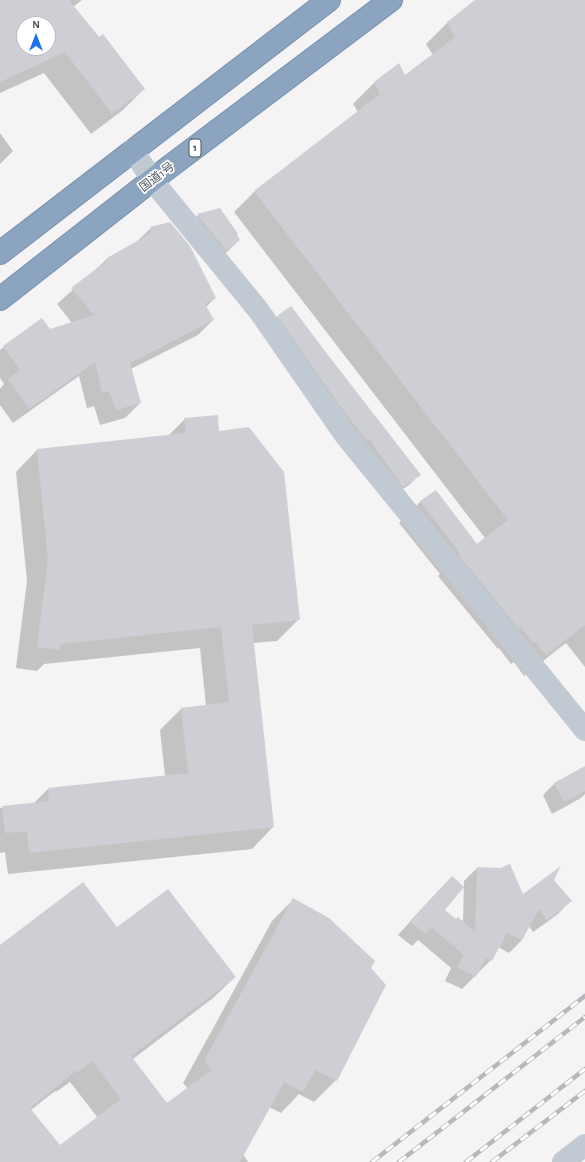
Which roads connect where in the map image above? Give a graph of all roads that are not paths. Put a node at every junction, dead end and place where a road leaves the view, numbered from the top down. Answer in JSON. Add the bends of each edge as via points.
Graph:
{"nodes":[{"id":1,"x":329,"y":0,"type":"edge"},
{"id":2,"x":391,"y":0,"type":"edge"},
{"id":3,"x":133,"y":150,"type":"junction"},
{"id":4,"x":152,"y":180,"type":"junction"},
{"id":5,"x":0,"y":253,"type":"edge"},
{"id":6,"x":0,"y":299,"type":"edge"},
{"id":7,"x":585,"y":730,"type":"edge"},
{"id":8,"x":585,"y":1146,"type":"edge"},
{"id":9,"x":563,"y":1162,"type":"edge"}],
"edges":[{"from":1,"to":3,"type":"highway"},
{"from":2,"to":4,"type":"highway","name":"国道1号","number":"1"},
{"from":3,"to":4,"type":"street"},
{"from":3,"to":5,"type":"highway"},
{"from":4,"to":6,"type":"highway","name":"国道1号","number":"1"},
{"from":4,"to":7,"type":"street","via":[[259,311],[344,435]]},
{"from":8,"to":9,"type":"street"}]}
